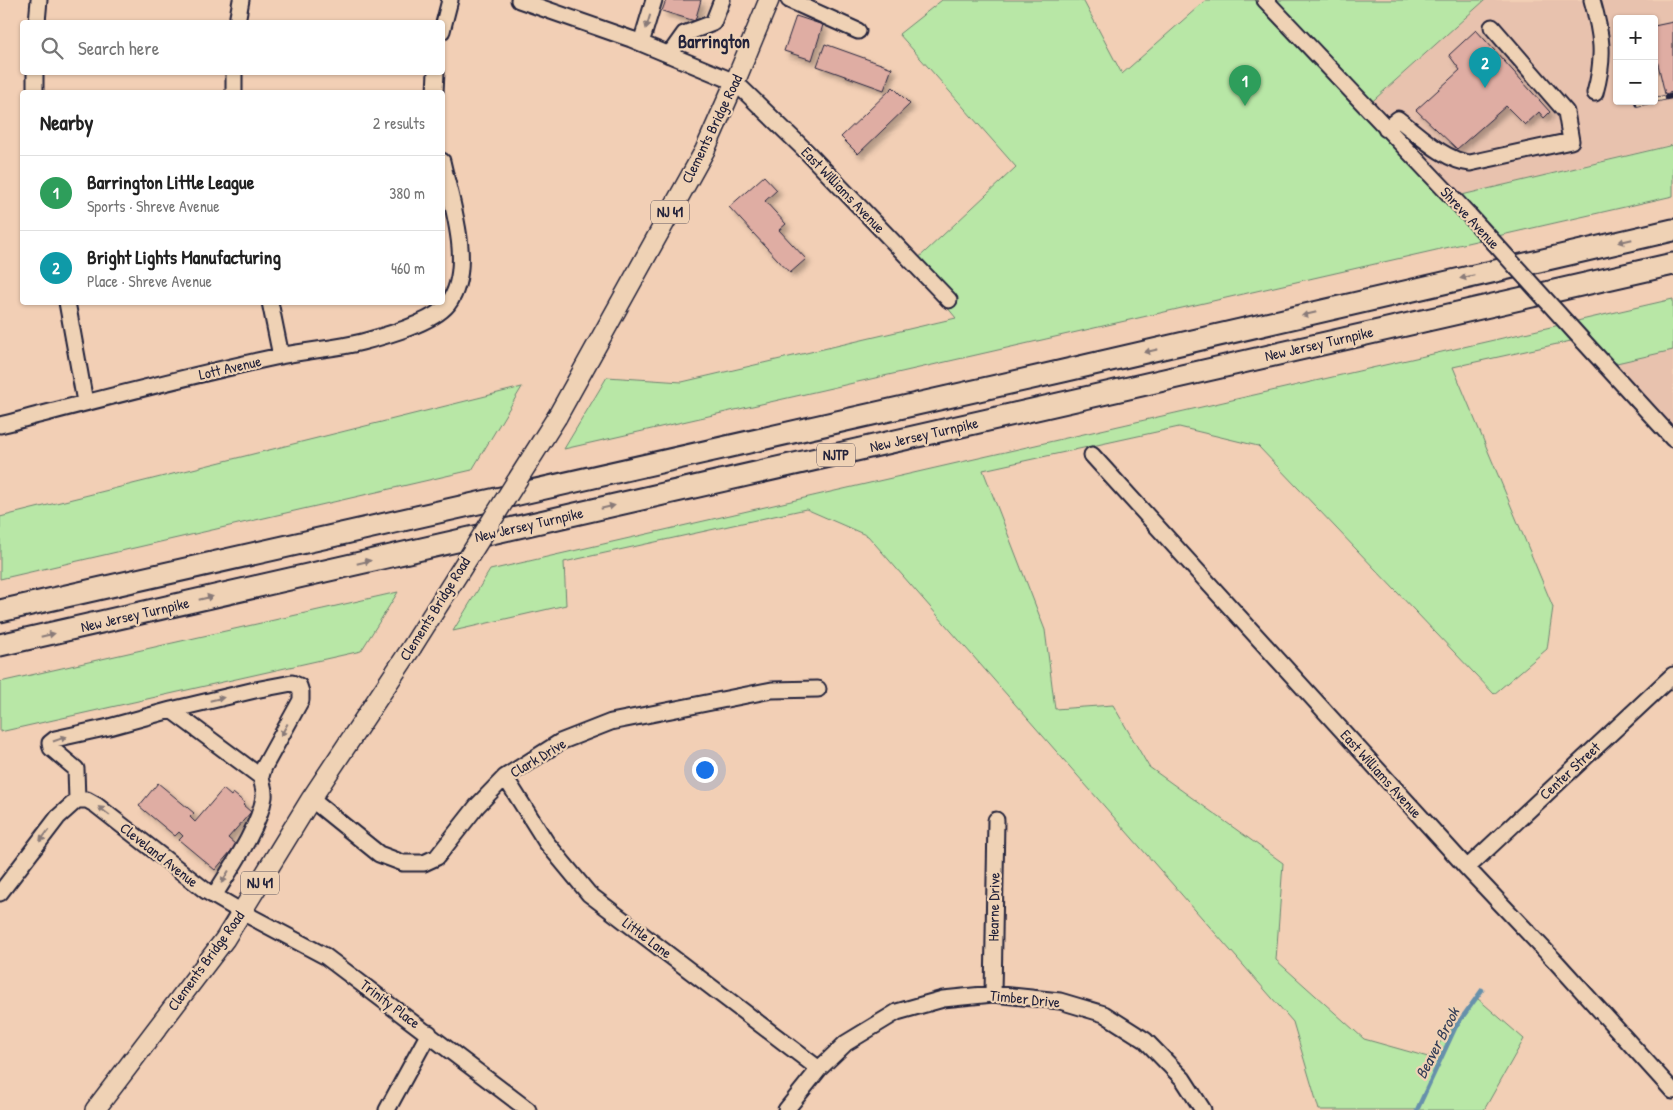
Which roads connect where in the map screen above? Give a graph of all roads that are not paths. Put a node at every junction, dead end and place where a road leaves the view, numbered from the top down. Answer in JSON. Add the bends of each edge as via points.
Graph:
{"nodes":[{"id":1,"x":39,"y":0,"type":"edge"},
{"id":2,"x":242,"y":0,"type":"edge"},
{"id":3,"x":450,"y":0,"type":"edge"},
{"id":4,"x":520,"y":0,"type":"edge"},
{"id":5,"x":654,"y":0,"type":"edge"},
{"id":6,"x":722,"y":0,"type":"edge"},
{"id":7,"x":769,"y":0,"type":"edge"},
{"id":8,"x":789,"y":0,"type":"edge"},
{"id":9,"x":1265,"y":0,"type":"edge"},
{"id":10,"x":1592,"y":0,"type":"edge"},
{"id":11,"x":37,"y":20,"type":"edge"},
{"id":12,"x":237,"y":20,"type":"edge"},
{"id":13,"x":445,"y":20,"type":"edge"},
{"id":14,"x":1492,"y":27,"type":"dead end"},
{"id":15,"x":858,"y":31,"type":"dead end"},
{"id":16,"x":641,"y":43,"type":"junction"},
{"id":17,"x":669,"y":55,"type":"junction"},
{"id":18,"x":35,"y":75,"type":"edge"},
{"id":19,"x":234,"y":75,"type":"edge"},
{"id":20,"x":436,"y":75,"type":"edge"},
{"id":21,"x":735,"y":82,"type":"junction"},
{"id":22,"x":35,"y":90,"type":"edge"},
{"id":23,"x":234,"y":90,"type":"edge"},
{"id":24,"x":435,"y":90,"type":"edge"},
{"id":25,"x":1594,"y":93,"type":"dead end"},
{"id":26,"x":1386,"y":129,"type":"junction"},
{"id":27,"x":445,"y":174,"type":"edge"},
{"id":28,"x":1673,"y":230,"type":"edge"},
{"id":29,"x":1673,"y":264,"type":"edge"},
{"id":30,"x":948,"y":300,"type":"dead end"},
{"id":31,"x":67,"y":305,"type":"edge"},
{"id":32,"x":271,"y":305,"type":"edge"},
{"id":33,"x":281,"y":356,"type":"junction"},
{"id":34,"x":85,"y":402,"type":"junction"},
{"id":35,"x":0,"y":425,"type":"edge"},
{"id":36,"x":1673,"y":439,"type":"edge"},
{"id":37,"x":1092,"y":455,"type":"dead end"},
{"id":38,"x":0,"y":611,"type":"edge"},
{"id":39,"x":0,"y":645,"type":"edge"},
{"id":40,"x":1673,"y":675,"type":"edge"},
{"id":41,"x":818,"y":689,"type":"dead end"},
{"id":42,"x":171,"y":710,"type":"junction"},
{"id":43,"x":261,"y":777,"type":"junction"},
{"id":44,"x":505,"y":777,"type":"junction"},
{"id":45,"x":311,"y":799,"type":"junction"},
{"id":46,"x":77,"y":800,"type":"junction"},
{"id":47,"x":996,"y":820,"type":"dead end"},
{"id":48,"x":1467,"y":868,"type":"junction"},
{"id":49,"x":0,"y":893,"type":"edge"},
{"id":50,"x":214,"y":896,"type":"junction"},
{"id":51,"x":242,"y":912,"type":"junction"},
{"id":52,"x":993,"y":994,"type":"junction"},
{"id":53,"x":429,"y":1033,"type":"junction"},
{"id":54,"x":819,"y":1068,"type":"junction"},
{"id":55,"x":1673,"y":1091,"type":"edge"},
{"id":56,"x":95,"y":1110,"type":"edge"},
{"id":57,"x":387,"y":1110,"type":"edge"},
{"id":58,"x":528,"y":1110,"type":"edge"},
{"id":59,"x":786,"y":1110,"type":"edge"},
{"id":60,"x":1203,"y":1110,"type":"edge"}],
"edges":[{"from":1,"to":11,"type":"street"},
{"from":2,"to":12,"type":"street"},
{"from":3,"to":13,"type":"street"},
{"from":4,"to":16,"type":"street"},
{"from":5,"to":16,"type":"street","one_way":true},
{"from":6,"to":17,"type":"street","via":[[713,23],[684,34]]},
{"from":7,"to":21,"type":"main road","name":"Clements Bridge Road","number":"NJ 41"},
{"from":8,"to":15,"type":"street"},
{"from":9,"to":26,"type":"street","name":"Shreve Avenue"},
{"from":10,"to":25,"type":"street","via":[[1602,47],[1602,63]]},
{"from":14,"to":26,"type":"street","via":[[1566,112],[1571,141],[1470,163],[1448,157],[1398,118]]},
{"from":16,"to":17,"type":"street"},
{"from":17,"to":21,"type":"street"},
{"from":18,"to":22,"type":"street"},
{"from":19,"to":23,"type":"street"},
{"from":20,"to":24,"type":"street"},
{"from":21,"to":30,"type":"street","name":"East Williams Avenue","via":[[807,152]]},
{"from":21,"to":45,"type":"main road","name":"Clements Bridge Road","number":"NJ 41","bridge":true,"via":[[705,150],[557,417],[412,647]]},
{"from":26,"to":36,"type":"street","name":"Shreve Avenue","bridge":true},
{"from":27,"to":33,"type":"street","name":"Lott Avenue","via":[[461,246],[457,287],[447,305],[426,322],[362,342]]},
{"from":28,"to":38,"type":"highway","name":"New Jersey Turnpike","number":"NJTP","one_way":true},
{"from":39,"to":29,"type":"highway","name":"New Jersey Turnpike","number":"NJTP","one_way":true},
{"from":31,"to":34,"type":"street"},
{"from":32,"to":33,"type":"street"},
{"from":33,"to":34,"type":"street","name":"Lott Avenue"},
{"from":34,"to":35,"type":"street","name":"Lott Avenue"},
{"from":37,"to":48,"type":"street","name":"East Williams Avenue"},
{"from":40,"to":48,"type":"street","name":"Center Street"},
{"from":41,"to":44,"type":"street","name":"Clark Drive","via":[[772,690],[612,722],[560,742]]},
{"from":42,"to":43,"type":"street"},
{"from":42,"to":43,"type":"street","one_way":true,"via":[[292,683],[300,686],[301,700]]},
{"from":46,"to":42,"type":"street","one_way":true,"via":[[76,769],[51,748],[52,740]]},
{"from":43,"to":50,"type":"street","one_way":true,"via":[[264,796],[257,819]]},
{"from":44,"to":45,"type":"street","name":"Clark Drive","via":[[437,857],[424,863],[403,863],[379,854]]},
{"from":44,"to":54,"type":"street","name":"Little Lane","via":[[546,842],[589,894]]},
{"from":45,"to":51,"type":"main road","name":"Clements Bridge Road","number":"NJ 41"},
{"from":46,"to":49,"type":"street","one_way":true,"via":[[58,817]]},
{"from":50,"to":46,"type":"street","name":"Cleveland Avenue","one_way":true,"via":[[96,805],[87,800]]},
{"from":47,"to":52,"type":"street","name":"Hearne Drive"},
{"from":48,"to":55,"type":"street","name":"East Williams Avenue"},
{"from":50,"to":51,"type":"street","name":"Cleveland Avenue"},
{"from":51,"to":53,"type":"street","name":"Trinity Place","via":[[325,956]]},
{"from":51,"to":56,"type":"main road","name":"Clements Bridge Road","number":"NJ 41","via":[[225,940]]},
{"from":52,"to":54,"type":"street","name":"Timber Drive","via":[[943,999],[897,1012],[846,1043]]},
{"from":52,"to":60,"type":"street","name":"Timber Drive","via":[[1060,1001],[1104,1014],[1145,1040],[1183,1080]]},
{"from":53,"to":57,"type":"street"},
{"from":53,"to":58,"type":"street","name":"Trinity Place"},
{"from":54,"to":59,"type":"street","name":"Timber Drive"}]}
